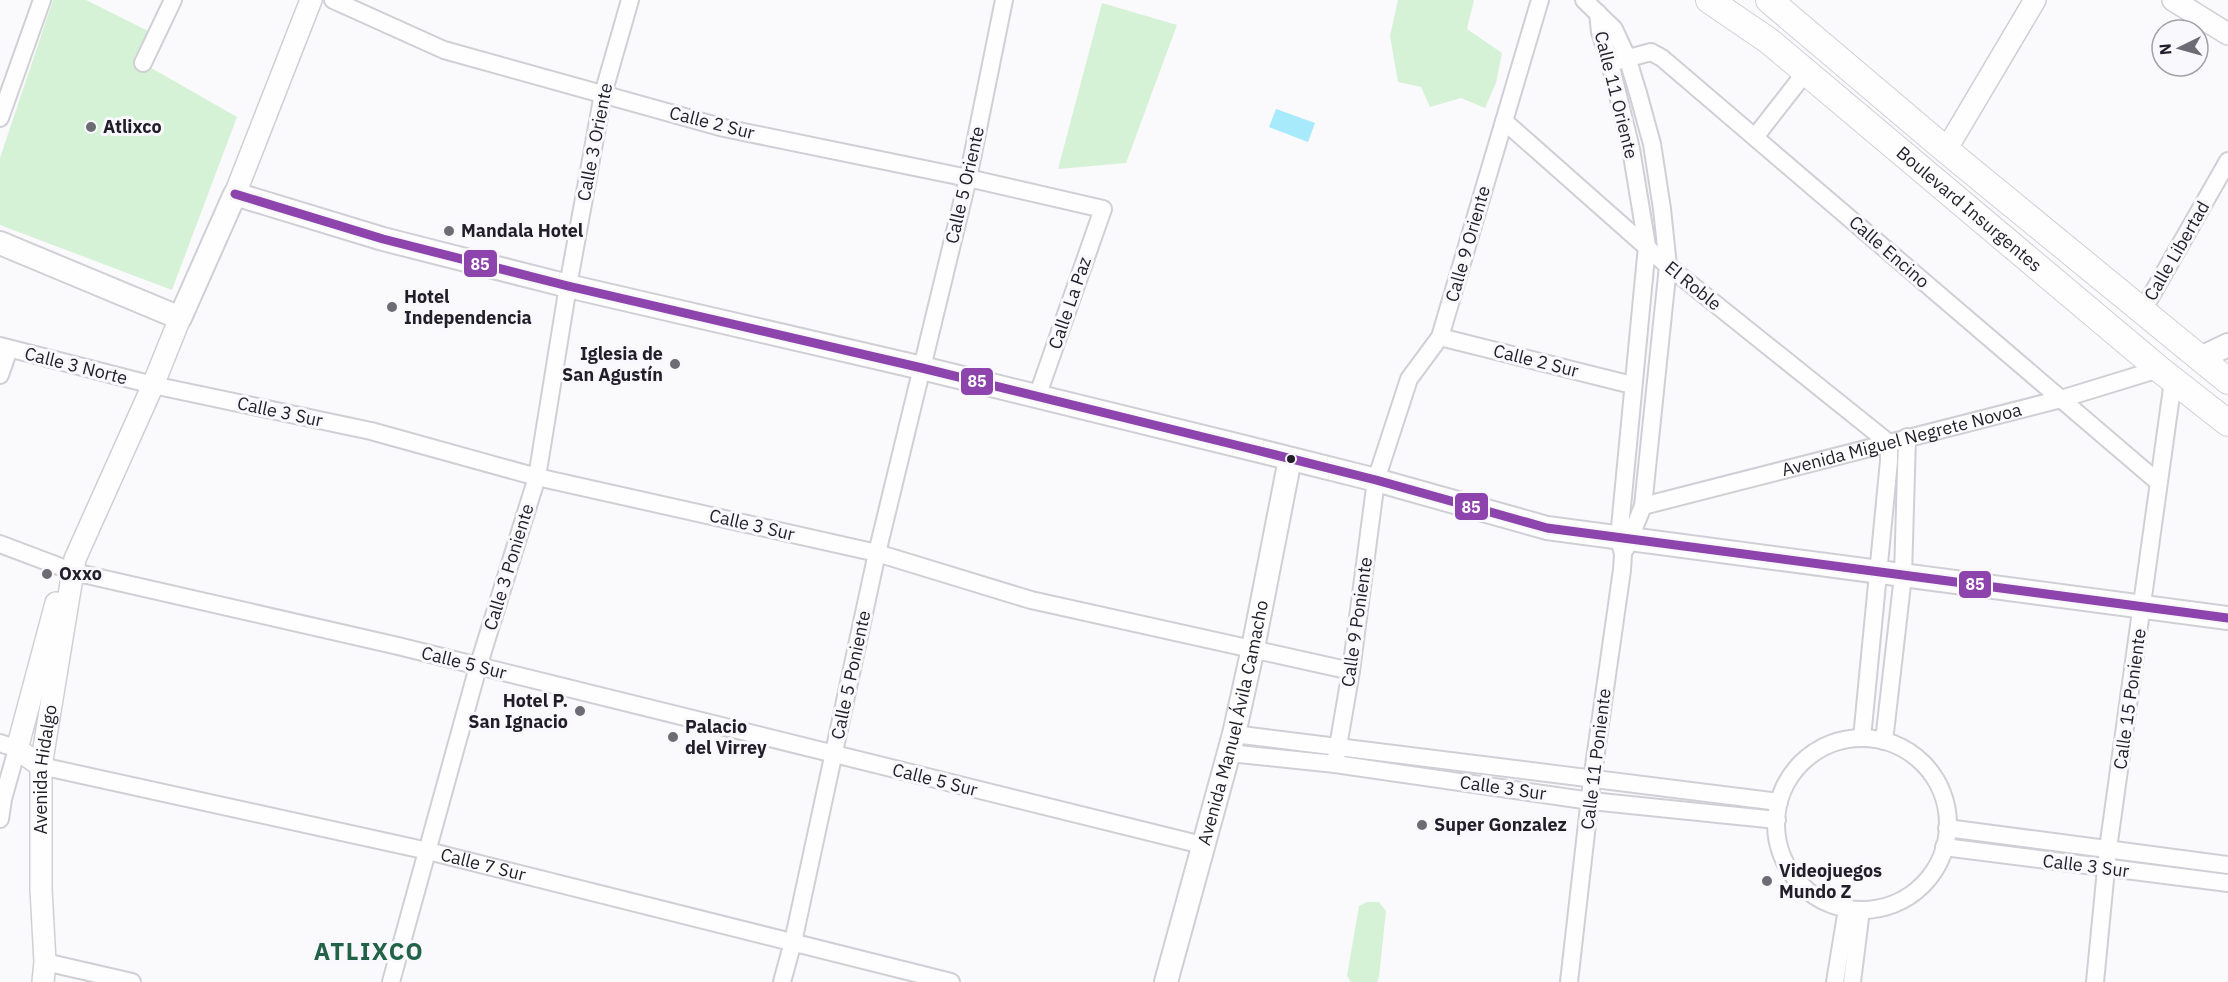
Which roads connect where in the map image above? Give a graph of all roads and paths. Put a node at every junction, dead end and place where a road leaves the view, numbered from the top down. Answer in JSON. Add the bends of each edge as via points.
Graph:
{"nodes":[{"id":1,"x":42,"y":0,"type":"edge"},
{"id":2,"x":173,"y":0,"type":"edge"},
{"id":3,"x":311,"y":0,"type":"edge"},
{"id":4,"x":333,"y":0,"type":"edge"},
{"id":5,"x":630,"y":0,"type":"edge"},
{"id":6,"x":1004,"y":0,"type":"edge"},
{"id":7,"x":1540,"y":0,"type":"edge"},
{"id":8,"x":1584,"y":0,"type":"edge"},
{"id":9,"x":1709,"y":0,"type":"edge"},
{"id":10,"x":1769,"y":0,"type":"edge"},
{"id":11,"x":2035,"y":0,"type":"edge"},
{"id":12,"x":2174,"y":0,"type":"edge"},
{"id":13,"x":1598,"y":13,"type":"junction"},
{"id":14,"x":2228,"y":34,"type":"edge"},
{"id":15,"x":1627,"y":57,"type":"junction"},
{"id":16,"x":143,"y":63,"type":"dead end"},
{"id":17,"x":1610,"y":63,"type":"junction"},
{"id":18,"x":1805,"y":73,"type":"junction"},
{"id":19,"x":603,"y":94,"type":"junction"},
{"id":20,"x":0,"y":118,"type":"edge"},
{"id":21,"x":1504,"y":121,"type":"junction"},
{"id":22,"x":1755,"y":137,"type":"junction"},
{"id":23,"x":1946,"y":150,"type":"junction"},
{"id":24,"x":2228,"y":161,"type":"edge"},
{"id":25,"x":968,"y":178,"type":"junction"},
{"id":26,"x":235,"y":194,"type":"junction"},
{"id":27,"x":1103,"y":208,"type":"joint"},
{"id":28,"x":0,"y":243,"type":"edge"},
{"id":29,"x":1647,"y":246,"type":"junction"},
{"id":30,"x":1668,"y":266,"type":"junction"},
{"id":31,"x":568,"y":286,"type":"junction"},
{"id":32,"x":2143,"y":310,"type":"junction"},
{"id":33,"x":180,"y":318,"type":"junction"},
{"id":34,"x":1440,"y":337,"type":"junction"},
{"id":35,"x":2228,"y":345,"type":"edge"},
{"id":36,"x":4,"y":347,"type":"edge"},
{"id":37,"x":2202,"y":357,"type":"junction"},
{"id":38,"x":2228,"y":360,"type":"edge"},
{"id":39,"x":922,"y":368,"type":"junction"},
{"id":40,"x":0,"y":375,"type":"edge"},
{"id":41,"x":2166,"y":375,"type":"junction"},
{"id":42,"x":2228,"y":381,"type":"edge"},
{"id":43,"x":153,"y":385,"type":"junction"},
{"id":44,"x":1632,"y":385,"type":"junction"},
{"id":45,"x":1037,"y":397,"type":"junction"},
{"id":46,"x":2061,"y":399,"type":"junction"},
{"id":47,"x":2228,"y":423,"type":"edge"},
{"id":48,"x":1907,"y":437,"type":"junction"},
{"id":49,"x":1889,"y":443,"type":"junction"},
{"id":50,"x":1290,"y":459,"type":"junction"},
{"id":51,"x":537,"y":477,"type":"junction"},
{"id":52,"x":1376,"y":480,"type":"junction"},
{"id":53,"x":2158,"y":482,"type":"junction"},
{"id":54,"x":1644,"y":506,"type":"junction"},
{"id":55,"x":0,"y":543,"type":"edge"},
{"id":56,"x":1624,"y":544,"type":"junction"},
{"id":57,"x":877,"y":553,"type":"junction"},
{"id":58,"x":71,"y":566,"type":"junction"},
{"id":59,"x":1880,"y":573,"type":"junction"},
{"id":60,"x":1903,"y":576,"type":"junction"},
{"id":61,"x":2142,"y":607,"type":"junction"},
{"id":62,"x":2228,"y":618,"type":"edge"},
{"id":63,"x":1253,"y":648,"type":"junction"},
{"id":64,"x":478,"y":667,"type":"junction"},
{"id":65,"x":1351,"y":671,"type":"junction"},
{"id":66,"x":1862,"y":738,"type":"junction"},
{"id":67,"x":1884,"y":741,"type":"junction"},
{"id":68,"x":1231,"y":744,"type":"junction"},
{"id":69,"x":9,"y":746,"type":"edge"},
{"id":70,"x":1337,"y":747,"type":"junction"},
{"id":71,"x":833,"y":755,"type":"junction"},
{"id":72,"x":1335,"y":764,"type":"junction"},
{"id":73,"x":41,"y":766,"type":"junction"},
{"id":74,"x":1592,"y":780,"type":"junction"},
{"id":75,"x":2,"y":799,"type":"edge"},
{"id":76,"x":1591,"y":801,"type":"junction"},
{"id":77,"x":1779,"y":802,"type":"junction"},
{"id":78,"x":0,"y":819,"type":"edge"},
{"id":79,"x":1777,"y":820,"type":"junction"},
{"id":80,"x":1947,"y":828,"type":"junction"},
{"id":81,"x":1202,"y":845,"type":"junction"},
{"id":82,"x":1944,"y":848,"type":"junction"},
{"id":83,"x":2108,"y":849,"type":"junction"},
{"id":84,"x":428,"y":851,"type":"junction"},
{"id":85,"x":2228,"y":865,"type":"edge"},
{"id":86,"x":2106,"y":868,"type":"junction"},
{"id":87,"x":2228,"y":884,"type":"edge"},
{"id":88,"x":1854,"y":909,"type":"junction"},
{"id":89,"x":793,"y":942,"type":"junction"},
{"id":90,"x":51,"y":970,"type":"edge"},
{"id":91,"x":74,"y":982,"type":"edge"},
{"id":92,"x":132,"y":982,"type":"edge"},
{"id":93,"x":391,"y":982,"type":"edge"},
{"id":94,"x":782,"y":982,"type":"edge"},
{"id":95,"x":951,"y":982,"type":"edge"},
{"id":96,"x":1166,"y":982,"type":"edge"},
{"id":97,"x":1569,"y":982,"type":"edge"},
{"id":98,"x":1835,"y":982,"type":"edge"},
{"id":99,"x":1852,"y":982,"type":"edge"},
{"id":100,"x":2095,"y":982,"type":"edge"}],
"edges":[{"from":1,"to":20,"type":"street"},
{"from":2,"to":16,"type":"street"},
{"from":3,"to":26,"type":"street"},
{"from":4,"to":19,"type":"street","name":"Calle 2 Sur","via":[[444,50]]},
{"from":5,"to":19,"type":"street","name":"Calle 3 Oriente"},
{"from":6,"to":25,"type":"street","name":"Calle 5 Oriente"},
{"from":7,"to":21,"type":"street","name":"Calle 9 Oriente"},
{"from":8,"to":13,"type":"street"},
{"from":9,"to":18,"type":"main road","name":"Boulevard Insurgentes","via":[[1769,41]]},
{"from":10,"to":23,"type":"main road","name":"Boulevard Insurgentes"},
{"from":11,"to":23,"type":"street"},
{"from":12,"to":14,"type":"street"},
{"from":13,"to":15,"type":"street","name":"Calle 11 Oriente","via":[[1614,29]]},
{"from":13,"to":17,"type":"street","name":"Calle 11 Oriente"},
{"from":15,"to":17,"type":"street","name":"Calle Encino"},
{"from":15,"to":22,"type":"street","name":"Calle Encino","via":[[1651,52],[1662,58]]},
{"from":15,"to":30,"type":"street","name":"Calle 11 Oriente","via":[[1652,144]]},
{"from":17,"to":29,"type":"street","name":"Calle 11 Oriente","via":[[1631,149]]},
{"from":18,"to":22,"type":"street"},
{"from":18,"to":41,"type":"main road","name":"Boulevard Insurgentes"},
{"from":19,"to":25,"type":"street","name":"Calle 2 Sur","via":[[724,128]]},
{"from":19,"to":31,"type":"street","name":"Calle 3 Oriente"},
{"from":21,"to":29,"type":"street","name":"El Roble"},
{"from":21,"to":34,"type":"street","name":"Calle 9 Oriente"},
{"from":22,"to":46,"type":"street","name":"Calle Encino"},
{"from":23,"to":32,"type":"main road","name":"Boulevard Insurgentes"},
{"from":24,"to":32,"type":"street","name":"Calle Libertad"},
{"from":25,"to":27,"type":"street","name":"Calle 2 Sur"},
{"from":25,"to":39,"type":"street","name":"Calle 5 Oriente"},
{"from":26,"to":31,"type":"main road","via":[[383,239]]},
{"from":26,"to":33,"type":"main road"},
{"from":27,"to":45,"type":"street","name":"Calle La Paz"},
{"from":28,"to":33,"type":"main road"},
{"from":29,"to":30,"type":"street","name":"El Roble"},
{"from":29,"to":44,"type":"street","name":"Calle 11 Oriente"},
{"from":30,"to":49,"type":"street","name":"El Roble"},
{"from":30,"to":54,"type":"street","name":"Calle 11 Oriente"},
{"from":31,"to":39,"type":"main road"},
{"from":31,"to":51,"type":"street","name":"Calle 3 Poniente"},
{"from":32,"to":37,"type":"main road","name":"Boulevard Insurgentes"},
{"from":33,"to":43,"type":"street","name":"Avenida Hidalgo"},
{"from":34,"to":44,"type":"street","name":"Calle 2 Sur"},
{"from":34,"to":52,"type":"street","name":"Calle 9 Oriente","via":[[1409,379]]},
{"from":35,"to":37,"type":"main road"},
{"from":36,"to":40,"type":"street"},
{"from":36,"to":43,"type":"street","name":"Calle 3 Norte"},
{"from":37,"to":38,"type":"street"},
{"from":37,"to":42,"type":"main road","name":"Boulevard Insurgentes"},
{"from":39,"to":45,"type":"main road"},
{"from":39,"to":57,"type":"street","name":"Calle 5 Poniente"},
{"from":41,"to":46,"type":"street","name":"Avenida Miguel Negrete Novoa"},
{"from":41,"to":47,"type":"main road","name":"Boulevard Insurgentes"},
{"from":41,"to":53,"type":"street","name":"Calle 15 Poniente"},
{"from":43,"to":51,"type":"street","name":"Calle 3 Sur","via":[[371,431]]},
{"from":43,"to":58,"type":"street","name":"Avenida Hidalgo"},
{"from":44,"to":56,"type":"street","name":"Calle 11 Oriente"},
{"from":45,"to":50,"type":"main road"},
{"from":46,"to":48,"type":"street","name":"Avenida Miguel Negrete Novoa"},
{"from":46,"to":53,"type":"street","name":"Calle Encino"},
{"from":48,"to":49,"type":"street","name":"Avenida Miguel Negrete Novoa"},
{"from":48,"to":60,"type":"street"},
{"from":49,"to":54,"type":"street","name":"Avenida Miguel Negrete Novoa"},
{"from":49,"to":59,"type":"street"},
{"from":50,"to":52,"type":"main road"},
{"from":50,"to":63,"type":"main road","name":"Avenida Manuel Ávila Camacho"},
{"from":51,"to":57,"type":"street","name":"Calle 3 Sur"},
{"from":51,"to":64,"type":"street","name":"Calle 3 Poniente"},
{"from":52,"to":56,"type":"main road","via":[[1546,528]]},
{"from":52,"to":65,"type":"street","name":"Calle 9 Poniente"},
{"from":53,"to":61,"type":"street","name":"Calle 15 Poniente"},
{"from":54,"to":56,"type":"street","name":"Calle 11 Oriente"},
{"from":55,"to":58,"type":"street","name":"Calle 5 Sur"},
{"from":56,"to":59,"type":"main road"},
{"from":56,"to":74,"type":"street","name":"Calle 11 Poniente"},
{"from":57,"to":63,"type":"street","name":"Calle 3 Sur","via":[[1031,600]]},
{"from":57,"to":71,"type":"street","name":"Calle 5 Poniente"},
{"from":58,"to":64,"type":"street","name":"Calle 5 Sur"},
{"from":58,"to":69,"type":"street","name":"Avenida Hidalgo"},
{"from":58,"to":73,"type":"street","name":"Avenida Hidalgo"},
{"from":59,"to":60,"type":"main road"},
{"from":59,"to":66,"type":"street"},
{"from":60,"to":61,"type":"main road"},
{"from":60,"to":67,"type":"street"},
{"from":61,"to":62,"type":"main road"},
{"from":61,"to":83,"type":"street","name":"Calle 15 Poniente"},
{"from":63,"to":65,"type":"street","name":"Calle 3 Sur"},
{"from":63,"to":68,"type":"main road","name":"Avenida Manuel Ávila Camacho"},
{"from":64,"to":71,"type":"street","name":"Calle 5 Sur"},
{"from":64,"to":84,"type":"street","name":"Calle 3 Poniente"},
{"from":65,"to":70,"type":"street","name":"Calle 9 Poniente"},
{"from":66,"to":67,"type":"street"},
{"from":66,"to":77,"type":"street","via":[[1843,740],[1810,756],[1791,777]]},
{"from":67,"to":80,"type":"street","via":[[1902,747],[1930,771],[1946,804]]},
{"from":68,"to":70,"type":"street","name":"Calle 3 Sur"},
{"from":68,"to":72,"type":"street","name":"Calle 3 Sur"},
{"from":68,"to":81,"type":"main road","name":"Avenida Manuel Ávila Camacho"},
{"from":69,"to":73,"type":"street","name":"Calle 7 Sur"},
{"from":69,"to":75,"type":"street"},
{"from":70,"to":72,"type":"street","name":"Calle 9 Poniente"},
{"from":70,"to":74,"type":"street","name":"Calle 3 Sur"},
{"from":71,"to":81,"type":"street","name":"Calle 5 Sur"},
{"from":71,"to":89,"type":"street","name":"Calle 5 Poniente"},
{"from":72,"to":76,"type":"street","name":"Calle 3 Sur"},
{"from":73,"to":84,"type":"street","name":"Calle 7 Sur"},
{"from":73,"to":90,"type":"street","name":"Avenida Hidalgo","via":[[40,879]]},
{"from":74,"to":76,"type":"street","name":"Calle 11 Poniente"},
{"from":74,"to":77,"type":"street","name":"Calle 3 Sur"},
{"from":75,"to":78,"type":"street"},
{"from":76,"to":79,"type":"street","name":"Calle 3 Sur"},
{"from":76,"to":97,"type":"street","name":"Calle 11 Poniente"},
{"from":77,"to":79,"type":"street"},
{"from":79,"to":88,"type":"street","via":[[1782,855],[1801,884],[1830,904]]},
{"from":80,"to":82,"type":"street"},
{"from":80,"to":83,"type":"street","name":"Calle 3 Sur"},
{"from":81,"to":96,"type":"main road","name":"Avenida Manuel Ávila Camacho"},
{"from":82,"to":86,"type":"street","name":"Calle 3 Sur"},
{"from":82,"to":88,"type":"street","via":[[1930,876],[1916,891],[1880,908]]},
{"from":83,"to":85,"type":"street","name":"Calle 3 Sur"},
{"from":83,"to":86,"type":"street","name":"Calle 15 Poniente"},
{"from":84,"to":89,"type":"street","name":"Calle 7 Sur"},
{"from":84,"to":93,"type":"street","name":"Calle 3 Poniente"},
{"from":86,"to":87,"type":"street","name":"Calle 3 Sur"},
{"from":86,"to":100,"type":"street","name":"Calle 15 Poniente"},
{"from":88,"to":98,"type":"street"},
{"from":88,"to":99,"type":"street"},
{"from":89,"to":94,"type":"street","name":"Calle 5 Poniente"},
{"from":89,"to":95,"type":"street","name":"Calle 7 Sur"},
{"from":90,"to":91,"type":"street"},
{"from":90,"to":92,"type":"street"}]}
